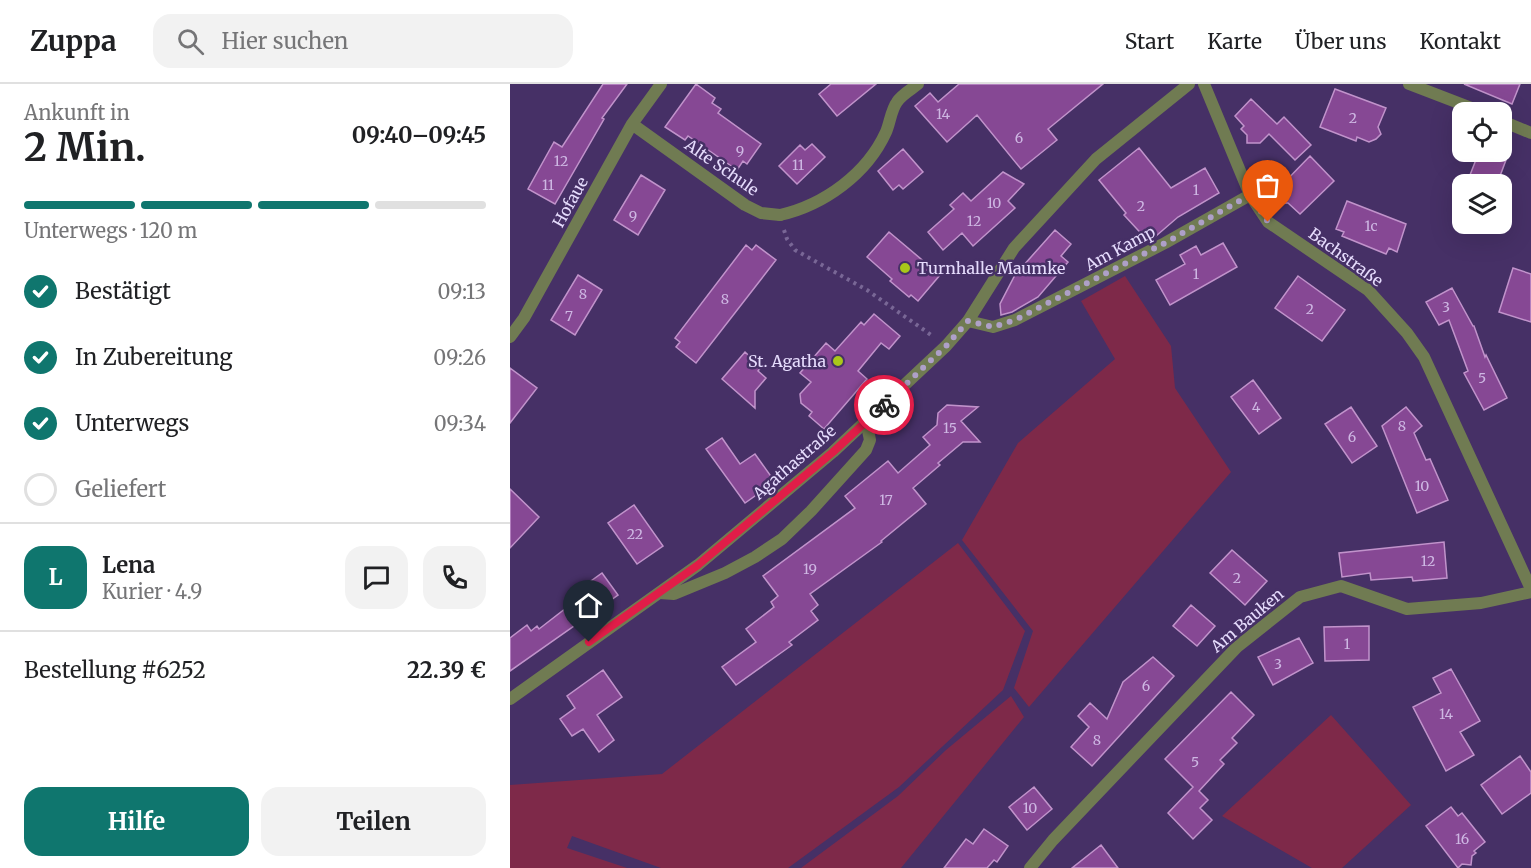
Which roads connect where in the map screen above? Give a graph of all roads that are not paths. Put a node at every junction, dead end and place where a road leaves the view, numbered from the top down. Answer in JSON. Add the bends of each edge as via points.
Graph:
{"nodes":[{"id":1,"x":661,"y":84,"type":"edge"},
{"id":2,"x":918,"y":84,"type":"edge"},
{"id":3,"x":1189,"y":84,"type":"edge"},
{"id":4,"x":1204,"y":84,"type":"edge"},
{"id":5,"x":1409,"y":84,"type":"edge"},
{"id":6,"x":1456,"y":102,"type":"edge"},
{"id":7,"x":632,"y":124,"type":"junction"},
{"id":8,"x":1512,"y":125,"type":"edge"},
{"id":9,"x":1531,"y":133,"type":"edge"},
{"id":10,"x":1250,"y":195,"type":"junction"},
{"id":11,"x":968,"y":321,"type":"junction"},
{"id":12,"x":510,"y":337,"type":"edge"},
{"id":13,"x":867,"y":421,"type":"junction"},
{"id":14,"x":1531,"y":590,"type":"edge"},
{"id":15,"x":660,"y":592,"type":"junction"},
{"id":16,"x":510,"y":699,"type":"edge"},
{"id":17,"x":1030,"y":868,"type":"edge"}],
"edges":[{"from":1,"to":7,"type":"street","name":"Hofaue"},
{"from":2,"to":7,"type":"street","name":"Alte Schule","via":[[897,102],[886,133],[866,164],[823,199],[780,215],[761,213],[745,205]]},
{"from":3,"to":11,"type":"street","name":"Agathastraße","via":[[1096,159],[1014,248]]},
{"from":4,"to":10,"type":"street","name":"Bachstraße"},
{"from":5,"to":6,"type":"street"},
{"from":7,"to":12,"type":"street","name":"Hofaue"},
{"from":8,"to":9,"type":"street"},
{"from":10,"to":11,"type":"street","name":"Am Kamp","via":[[1015,320],[993,327]]},
{"from":10,"to":14,"type":"street","name":"Bachstraße","via":[[1268,222],[1368,290],[1407,333],[1424,357]]},
{"from":11,"to":13,"type":"street","name":"Agathastraße"},
{"from":13,"to":15,"type":"street","name":"Agathastraße","via":[[698,565]]},
{"from":13,"to":15,"type":"street","via":[[867,450],[782,539],[755,557],[691,588],[674,594]]},
{"from":14,"to":17,"type":"street","name":"Am Bauken","via":[[1481,603],[1407,609],[1341,586],[1300,597],[1237,647]]},
{"from":15,"to":16,"type":"street","name":"Agathastraße"}]}
